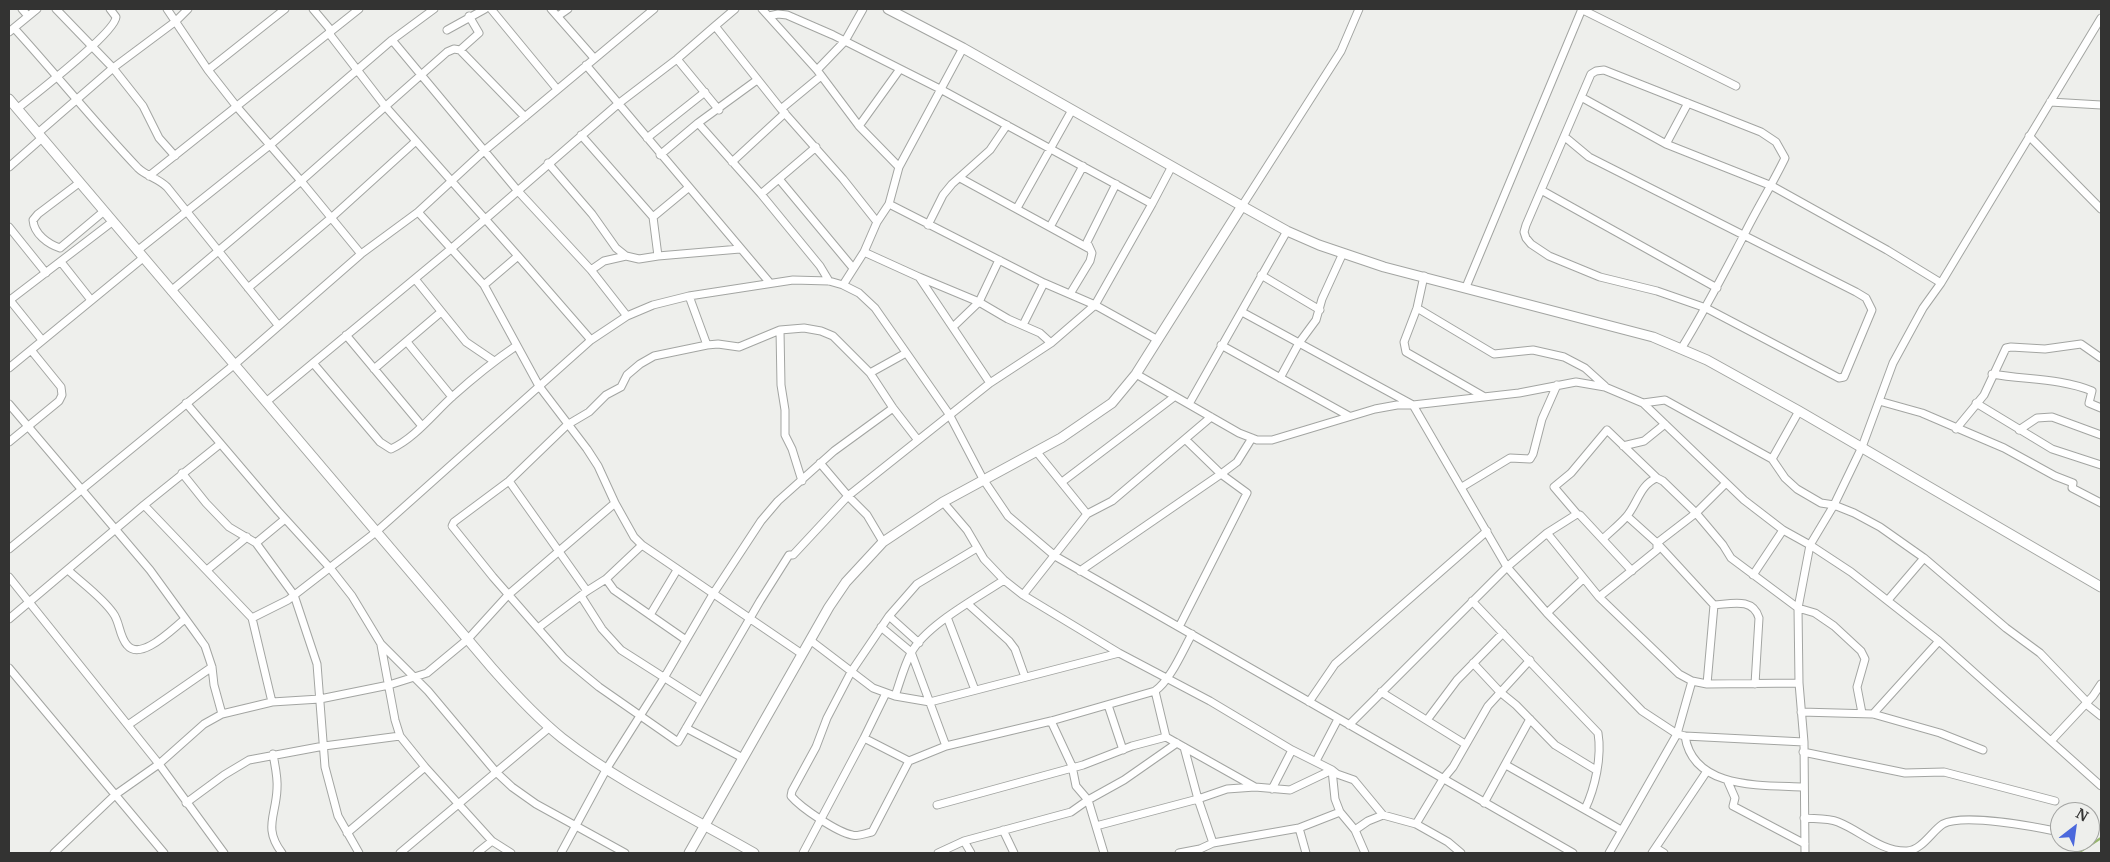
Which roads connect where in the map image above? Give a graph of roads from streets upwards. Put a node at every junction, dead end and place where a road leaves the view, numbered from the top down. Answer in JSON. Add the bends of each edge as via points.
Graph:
{"nodes":[{"id":1,"x":22,"y":9,"type":"edge"},
{"id":2,"x":37,"y":9,"type":"edge"},
{"id":3,"x":56,"y":9,"type":"edge"},
{"id":4,"x":110,"y":9,"type":"edge"},
{"id":5,"x":167,"y":9,"type":"edge"},
{"id":6,"x":188,"y":9,"type":"edge"},
{"id":7,"x":286,"y":9,"type":"edge"},
{"id":8,"x":313,"y":9,"type":"edge"},
{"id":9,"x":359,"y":9,"type":"edge"},
{"id":10,"x":434,"y":9,"type":"edge"},
{"id":11,"x":485,"y":9,"type":"edge"},
{"id":12,"x":490,"y":9,"type":"edge"},
{"id":13,"x":551,"y":9,"type":"edge"},
{"id":14,"x":568,"y":9,"type":"edge"},
{"id":15,"x":654,"y":9,"type":"edge"},
{"id":16,"x":734,"y":9,"type":"edge"},
{"id":17,"x":762,"y":9,"type":"edge"},
{"id":18,"x":863,"y":9,"type":"edge"},
{"id":19,"x":888,"y":9,"type":"edge"},
{"id":20,"x":1359,"y":9,"type":"edge"},
{"id":21,"x":1582,"y":9,"type":"edge"},
{"id":22,"x":28,"y":16,"type":"junction"},
{"id":23,"x":469,"y":16,"type":"junction"},
{"id":24,"x":558,"y":16,"type":"junction"},
{"id":25,"x":769,"y":16,"type":"junction"},
{"id":26,"x":2101,"y":18,"type":"edge"},
{"id":27,"x":176,"y":21,"type":"junction"},
{"id":28,"x":715,"y":26,"type":"junction"},
{"id":29,"x":11,"y":30,"type":"edge"},
{"id":30,"x":447,"y":30,"type":"dead end"},
{"id":31,"x":330,"y":32,"type":"junction"},
{"id":32,"x":392,"y":40,"type":"junction"},
{"id":33,"x":845,"y":41,"type":"junction"},
{"id":34,"x":92,"y":47,"type":"junction"},
{"id":35,"x":963,"y":48,"type":"junction"},
{"id":36,"x":460,"y":50,"type":"junction"},
{"id":37,"x":594,"y":58,"type":"junction"},
{"id":38,"x":677,"y":59,"type":"junction"},
{"id":39,"x":586,"y":65,"type":"junction"},
{"id":40,"x":113,"y":68,"type":"junction"},
{"id":41,"x":900,"y":69,"type":"junction"},
{"id":42,"x":208,"y":70,"type":"junction"},
{"id":43,"x":357,"y":70,"type":"junction"},
{"id":44,"x":819,"y":73,"type":"junction"},
{"id":45,"x":57,"y":76,"type":"junction"},
{"id":46,"x":422,"y":76,"type":"junction"},
{"id":47,"x":757,"y":80,"type":"junction"},
{"id":48,"x":1736,"y":86,"type":"dead end"},
{"id":49,"x":557,"y":89,"type":"junction"},
{"id":50,"x":942,"y":90,"type":"junction"},
{"id":51,"x":705,"y":92,"type":"junction"},
{"id":52,"x":1581,"y":97,"type":"junction"},
{"id":53,"x":9,"y":99,"type":"edge"},
{"id":54,"x":75,"y":100,"type":"junction"},
{"id":55,"x":2050,"y":102,"type":"junction"},
{"id":56,"x":1688,"y":103,"type":"junction"},
{"id":57,"x":618,"y":104,"type":"junction"},
{"id":58,"x":2101,"y":105,"type":"edge"},
{"id":59,"x":385,"y":106,"type":"junction"},
{"id":60,"x":237,"y":107,"type":"junction"},
{"id":61,"x":17,"y":109,"type":"junction"},
{"id":62,"x":719,"y":110,"type":"junction"},
{"id":63,"x":1072,"y":110,"type":"junction"},
{"id":64,"x":783,"y":111,"type":"junction"},
{"id":65,"x":525,"y":117,"type":"junction"},
{"id":66,"x":698,"y":123,"type":"junction"},
{"id":67,"x":1007,"y":125,"type":"junction"},
{"id":68,"x":859,"y":126,"type":"junction"},
{"id":69,"x":581,"y":135,"type":"junction"},
{"id":70,"x":40,"y":136,"type":"junction"},
{"id":71,"x":2029,"y":136,"type":"junction"},
{"id":72,"x":1565,"y":137,"type":"junction"},
{"id":73,"x":647,"y":138,"type":"junction"},
{"id":74,"x":416,"y":141,"type":"junction"},
{"id":75,"x":1666,"y":144,"type":"junction"},
{"id":76,"x":270,"y":145,"type":"junction"},
{"id":77,"x":816,"y":148,"type":"junction"},
{"id":78,"x":1050,"y":148,"type":"junction"},
{"id":79,"x":484,"y":151,"type":"junction"},
{"id":80,"x":660,"y":155,"type":"junction"},
{"id":81,"x":174,"y":156,"type":"junction"},
{"id":82,"x":732,"y":162,"type":"junction"},
{"id":83,"x":548,"y":164,"type":"junction"},
{"id":84,"x":1083,"y":166,"type":"junction"},
{"id":85,"x":1172,"y":166,"type":"junction"},
{"id":86,"x":9,"y":167,"type":"edge"},
{"id":87,"x":899,"y":167,"type":"junction"},
{"id":88,"x":149,"y":176,"type":"junction"},
{"id":89,"x":960,"y":178,"type":"junction"},
{"id":90,"x":780,"y":179,"type":"junction"},
{"id":91,"x":301,"y":181,"type":"junction"},
{"id":92,"x":452,"y":181,"type":"junction"},
{"id":93,"x":79,"y":183,"type":"junction"},
{"id":94,"x":1116,"y":184,"type":"junction"},
{"id":95,"x":1772,"y":186,"type":"junction"},
{"id":96,"x":688,"y":188,"type":"junction"},
{"id":97,"x":517,"y":190,"type":"junction"},
{"id":98,"x":1542,"y":190,"type":"junction"},
{"id":99,"x":762,"y":194,"type":"junction"},
{"id":100,"x":890,"y":204,"type":"junction"},
{"id":101,"x":1152,"y":204,"type":"junction"},
{"id":102,"x":1242,"y":206,"type":"junction"},
{"id":103,"x":1017,"y":208,"type":"junction"},
{"id":104,"x":2101,"y":208,"type":"edge"},
{"id":105,"x":104,"y":212,"type":"junction"},
{"id":106,"x":186,"y":212,"type":"junction"},
{"id":107,"x":418,"y":212,"type":"junction"},
{"id":108,"x":653,"y":217,"type":"junction"},
{"id":109,"x":331,"y":218,"type":"junction"},
{"id":110,"x":484,"y":218,"type":"junction"},
{"id":111,"x":112,"y":222,"type":"junction"},
{"id":112,"x":877,"y":222,"type":"junction"},
{"id":113,"x":928,"y":225,"type":"junction"},
{"id":114,"x":9,"y":227,"type":"edge"},
{"id":115,"x":1050,"y":227,"type":"junction"},
{"id":116,"x":1287,"y":231,"type":"junction"},
{"id":117,"x":1744,"y":235,"type":"junction"},
{"id":118,"x":452,"y":248,"type":"junction"},
{"id":119,"x":1088,"y":248,"type":"junction"},
{"id":120,"x":740,"y":249,"type":"junction"},
{"id":121,"x":218,"y":251,"type":"junction"},
{"id":122,"x":864,"y":252,"type":"junction"},
{"id":123,"x":1343,"y":253,"type":"junction"},
{"id":124,"x":140,"y":254,"type":"junction"},
{"id":125,"x":361,"y":254,"type":"junction"},
{"id":126,"x":518,"y":256,"type":"junction"},
{"id":127,"x":626,"y":256,"type":"junction"},
{"id":128,"x":658,"y":256,"type":"junction"},
{"id":129,"x":998,"y":260,"type":"junction"},
{"id":130,"x":61,"y":262,"type":"junction"},
{"id":131,"x":853,"y":268,"type":"junction"},
{"id":132,"x":591,"y":270,"type":"junction"},
{"id":133,"x":46,"y":273,"type":"junction"},
{"id":134,"x":1261,"y":275,"type":"junction"},
{"id":135,"x":1424,"y":276,"type":"junction"},
{"id":136,"x":919,"y":277,"type":"junction"},
{"id":137,"x":415,"y":279,"type":"junction"},
{"id":138,"x":829,"y":281,"type":"junction"},
{"id":139,"x":770,"y":283,"type":"junction"},
{"id":140,"x":1044,"y":283,"type":"junction"},
{"id":141,"x":1941,"y":284,"type":"junction"},
{"id":142,"x":484,"y":285,"type":"junction"},
{"id":143,"x":843,"y":285,"type":"junction"},
{"id":144,"x":1466,"y":287,"type":"junction"},
{"id":145,"x":248,"y":288,"type":"junction"},
{"id":146,"x":1716,"y":288,"type":"junction"},
{"id":147,"x":171,"y":291,"type":"junction"},
{"id":148,"x":1070,"y":294,"type":"junction"},
{"id":149,"x":689,"y":296,"type":"junction"},
{"id":150,"x":9,"y":300,"type":"edge"},
{"id":151,"x":91,"y":300,"type":"junction"},
{"id":152,"x":979,"y":302,"type":"junction"},
{"id":153,"x":1095,"y":305,"type":"junction"},
{"id":154,"x":1417,"y":308,"type":"junction"},
{"id":155,"x":1706,"y":308,"type":"junction"},
{"id":156,"x":1320,"y":310,"type":"junction"},
{"id":157,"x":442,"y":312,"type":"junction"},
{"id":158,"x":1242,"y":312,"type":"junction"},
{"id":159,"x":627,"y":316,"type":"junction"},
{"id":160,"x":278,"y":325,"type":"junction"},
{"id":161,"x":1024,"y":325,"type":"junction"},
{"id":162,"x":953,"y":326,"type":"junction"},
{"id":163,"x":780,"y":330,"type":"junction"},
{"id":164,"x":346,"y":335,"type":"junction"},
{"id":165,"x":42,"y":340,"type":"junction"},
{"id":166,"x":590,"y":340,"type":"junction"},
{"id":167,"x":1158,"y":340,"type":"junction"},
{"id":168,"x":407,"y":342,"type":"junction"},
{"id":169,"x":1051,"y":343,"type":"junction"},
{"id":170,"x":1299,"y":343,"type":"junction"},
{"id":171,"x":707,"y":345,"type":"junction"},
{"id":172,"x":1221,"y":345,"type":"junction"},
{"id":173,"x":516,"y":346,"type":"junction"},
{"id":174,"x":1682,"y":349,"type":"junction"},
{"id":175,"x":31,"y":350,"type":"junction"},
{"id":176,"x":906,"y":353,"type":"junction"},
{"id":177,"x":2101,"y":358,"type":"edge"},
{"id":178,"x":494,"y":361,"type":"junction"},
{"id":179,"x":313,"y":362,"type":"junction"},
{"id":180,"x":235,"y":364,"type":"junction"},
{"id":181,"x":9,"y":368,"type":"edge"},
{"id":182,"x":374,"y":369,"type":"junction"},
{"id":183,"x":870,"y":373,"type":"junction"},
{"id":184,"x":1136,"y":374,"type":"junction"},
{"id":185,"x":1992,"y":374,"type":"junction"},
{"id":186,"x":1280,"y":378,"type":"junction"},
{"id":187,"x":990,"y":383,"type":"junction"},
{"id":188,"x":1557,"y":385,"type":"junction"},
{"id":189,"x":539,"y":386,"type":"junction"},
{"id":190,"x":1605,"y":387,"type":"junction"},
{"id":191,"x":452,"y":396,"type":"junction"},
{"id":192,"x":1483,"y":396,"type":"junction"},
{"id":193,"x":1174,"y":397,"type":"junction"},
{"id":194,"x":1878,"y":401,"type":"junction"},
{"id":195,"x":266,"y":402,"type":"junction"},
{"id":196,"x":186,"y":403,"type":"junction"},
{"id":197,"x":1643,"y":403,"type":"junction"},
{"id":198,"x":9,"y":404,"type":"edge"},
{"id":199,"x":1189,"y":404,"type":"junction"},
{"id":200,"x":1976,"y":404,"type":"junction"},
{"id":201,"x":1413,"y":405,"type":"junction"},
{"id":202,"x":892,"y":408,"type":"junction"},
{"id":203,"x":2101,"y":408,"type":"edge"},
{"id":204,"x":1799,"y":411,"type":"junction"},
{"id":205,"x":949,"y":414,"type":"junction"},
{"id":206,"x":1349,"y":416,"type":"junction"},
{"id":207,"x":1211,"y":418,"type":"junction"},
{"id":208,"x":567,"y":424,"type":"junction"},
{"id":209,"x":1665,"y":424,"type":"junction"},
{"id":210,"x":422,"y":426,"type":"junction"},
{"id":211,"x":28,"y":427,"type":"junction"},
{"id":212,"x":1956,"y":429,"type":"junction"},
{"id":213,"x":2019,"y":430,"type":"junction"},
{"id":214,"x":2101,"y":435,"type":"edge"},
{"id":215,"x":1252,"y":438,"type":"junction"},
{"id":216,"x":917,"y":439,"type":"junction"},
{"id":217,"x":1186,"y":440,"type":"junction"},
{"id":218,"x":9,"y":442,"type":"edge"},
{"id":219,"x":220,"y":444,"type":"junction"},
{"id":220,"x":1624,"y":446,"type":"junction"},
{"id":221,"x":1862,"y":447,"type":"junction"},
{"id":222,"x":1036,"y":451,"type":"junction"},
{"id":223,"x":1772,"y":460,"type":"junction"},
{"id":224,"x":820,"y":464,"type":"junction"},
{"id":225,"x":2101,"y":465,"type":"edge"},
{"id":226,"x":182,"y":473,"type":"junction"},
{"id":227,"x":1221,"y":474,"type":"junction"},
{"id":228,"x":1657,"y":478,"type":"junction"},
{"id":229,"x":983,"y":479,"type":"junction"},
{"id":230,"x":509,"y":481,"type":"junction"},
{"id":231,"x":802,"y":481,"type":"junction"},
{"id":232,"x":1062,"y":482,"type":"junction"},
{"id":233,"x":1726,"y":483,"type":"junction"},
{"id":234,"x":1462,"y":487,"type":"junction"},
{"id":235,"x":81,"y":491,"type":"junction"},
{"id":236,"x":848,"y":496,"type":"junction"},
{"id":237,"x":615,"y":502,"type":"junction"},
{"id":238,"x":943,"y":502,"type":"junction"},
{"id":239,"x":2101,"y":503,"type":"edge"},
{"id":240,"x":144,"y":505,"type":"junction"},
{"id":241,"x":1834,"y":505,"type":"junction"},
{"id":242,"x":1696,"y":513,"type":"junction"},
{"id":243,"x":1087,"y":514,"type":"junction"},
{"id":244,"x":1577,"y":514,"type":"junction"},
{"id":245,"x":1627,"y":516,"type":"junction"},
{"id":246,"x":285,"y":519,"type":"junction"},
{"id":247,"x":116,"y":530,"type":"junction"},
{"id":248,"x":1783,"y":530,"type":"junction"},
{"id":249,"x":376,"y":532,"type":"junction"},
{"id":250,"x":1487,"y":532,"type":"junction"},
{"id":251,"x":1547,"y":533,"type":"junction"},
{"id":252,"x":247,"y":537,"type":"junction"},
{"id":253,"x":1603,"y":539,"type":"junction"},
{"id":254,"x":884,"y":542,"type":"junction"},
{"id":255,"x":256,"y":543,"type":"junction"},
{"id":256,"x":1657,"y":543,"type":"junction"},
{"id":257,"x":642,"y":545,"type":"junction"},
{"id":258,"x":1810,"y":545,"type":"junction"},
{"id":259,"x":977,"y":548,"type":"junction"},
{"id":260,"x":9,"y":549,"type":"edge"},
{"id":261,"x":558,"y":550,"type":"junction"},
{"id":262,"x":1055,"y":556,"type":"junction"},
{"id":263,"x":1924,"y":558,"type":"junction"},
{"id":264,"x":1507,"y":567,"type":"junction"},
{"id":265,"x":330,"y":568,"type":"junction"},
{"id":266,"x":68,"y":570,"type":"junction"},
{"id":267,"x":207,"y":570,"type":"junction"},
{"id":268,"x":677,"y":570,"type":"junction"},
{"id":269,"x":1080,"y":571,"type":"junction"},
{"id":270,"x":1632,"y":571,"type":"junction"},
{"id":271,"x":1753,"y":576,"type":"junction"},
{"id":272,"x":9,"y":577,"type":"edge"},
{"id":273,"x":1583,"y":579,"type":"junction"},
{"id":274,"x":606,"y":580,"type":"junction"},
{"id":275,"x":1004,"y":580,"type":"junction"},
{"id":276,"x":2101,"y":587,"type":"edge"},
{"id":277,"x":584,"y":593,"type":"junction"},
{"id":278,"x":713,"y":594,"type":"junction"},
{"id":279,"x":294,"y":595,"type":"junction"},
{"id":280,"x":508,"y":595,"type":"junction"},
{"id":281,"x":1023,"y":595,"type":"junction"},
{"id":282,"x":1599,"y":597,"type":"junction"},
{"id":283,"x":1472,"y":600,"type":"junction"},
{"id":284,"x":1888,"y":600,"type":"junction"},
{"id":285,"x":29,"y":601,"type":"junction"},
{"id":286,"x":968,"y":604,"type":"junction"},
{"id":287,"x":1714,"y":605,"type":"junction"},
{"id":288,"x":1798,"y":608,"type":"junction"},
{"id":289,"x":1547,"y":613,"type":"junction"},
{"id":290,"x":650,"y":616,"type":"junction"},
{"id":291,"x":889,"y":616,"type":"junction"},
{"id":292,"x":947,"y":617,"type":"junction"},
{"id":293,"x":252,"y":618,"type":"junction"},
{"id":294,"x":9,"y":619,"type":"edge"},
{"id":295,"x":184,"y":619,"type":"junction"},
{"id":296,"x":749,"y":620,"type":"junction"},
{"id":297,"x":881,"y":627,"type":"junction"},
{"id":298,"x":1180,"y":627,"type":"junction"},
{"id":299,"x":538,"y":628,"type":"junction"},
{"id":300,"x":1503,"y":633,"type":"junction"},
{"id":301,"x":1192,"y":634,"type":"junction"},
{"id":302,"x":468,"y":639,"type":"junction"},
{"id":303,"x":686,"y":640,"type":"junction"},
{"id":304,"x":810,"y":640,"type":"junction"},
{"id":305,"x":1939,"y":640,"type":"junction"},
{"id":306,"x":918,"y":643,"type":"junction"},
{"id":307,"x":381,"y":644,"type":"junction"},
{"id":308,"x":911,"y":652,"type":"junction"},
{"id":309,"x":1119,"y":653,"type":"junction"},
{"id":310,"x":802,"y":654,"type":"junction"},
{"id":311,"x":1530,"y":660,"type":"junction"},
{"id":312,"x":1473,"y":663,"type":"junction"},
{"id":313,"x":212,"y":667,"type":"junction"},
{"id":314,"x":9,"y":668,"type":"edge"},
{"id":315,"x":850,"y":672,"type":"junction"},
{"id":316,"x":1025,"y":677,"type":"junction"},
{"id":317,"x":664,"y":678,"type":"junction"},
{"id":318,"x":1166,"y":678,"type":"junction"},
{"id":319,"x":415,"y":679,"type":"junction"},
{"id":320,"x":1692,"y":682,"type":"junction"},
{"id":321,"x":1799,"y":683,"type":"junction"},
{"id":322,"x":1707,"y":684,"type":"junction"},
{"id":323,"x":1755,"y":684,"type":"junction"},
{"id":324,"x":2101,"y":684,"type":"edge"},
{"id":325,"x":389,"y":685,"type":"junction"},
{"id":326,"x":975,"y":690,"type":"junction"},
{"id":327,"x":1155,"y":691,"type":"junction"},
{"id":328,"x":1381,"y":692,"type":"junction"},
{"id":329,"x":1500,"y":692,"type":"junction"},
{"id":330,"x":886,"y":693,"type":"junction"},
{"id":331,"x":895,"y":696,"type":"junction"},
{"id":332,"x":320,"y":699,"type":"junction"},
{"id":333,"x":701,"y":700,"type":"junction"},
{"id":334,"x":272,"y":702,"type":"junction"},
{"id":335,"x":930,"y":702,"type":"junction"},
{"id":336,"x":1309,"y":702,"type":"junction"},
{"id":337,"x":2087,"y":703,"type":"junction"},
{"id":338,"x":1108,"y":705,"type":"junction"},
{"id":339,"x":1801,"y":712,"type":"junction"},
{"id":340,"x":1862,"y":713,"type":"junction"},
{"id":341,"x":222,"y":714,"type":"junction"},
{"id":342,"x":1873,"y":714,"type":"junction"},
{"id":343,"x":2101,"y":716,"type":"edge"},
{"id":344,"x":640,"y":717,"type":"junction"},
{"id":345,"x":1338,"y":719,"type":"junction"},
{"id":346,"x":1530,"y":719,"type":"junction"},
{"id":347,"x":1427,"y":720,"type":"junction"},
{"id":348,"x":1051,"y":721,"type":"junction"},
{"id":349,"x":128,"y":725,"type":"junction"},
{"id":350,"x":1349,"y":725,"type":"junction"},
{"id":351,"x":550,"y":727,"type":"junction"},
{"id":352,"x":686,"y":728,"type":"junction"},
{"id":353,"x":1677,"y":734,"type":"junction"},
{"id":354,"x":400,"y":736,"type":"junction"},
{"id":355,"x":1685,"y":736,"type":"junction"},
{"id":356,"x":1166,"y":737,"type":"junction"},
{"id":357,"x":864,"y":738,"type":"junction"},
{"id":358,"x":2051,"y":741,"type":"junction"},
{"id":359,"x":1804,"y":742,"type":"junction"},
{"id":360,"x":1177,"y":743,"type":"junction"},
{"id":361,"x":1465,"y":744,"type":"junction"},
{"id":362,"x":324,"y":746,"type":"junction"},
{"id":363,"x":946,"y":746,"type":"junction"},
{"id":364,"x":1184,"y":747,"type":"junction"},
{"id":365,"x":1123,"y":750,"type":"junction"},
{"id":366,"x":1292,"y":750,"type":"junction"},
{"id":367,"x":1983,"y":750,"type":"dead end"},
{"id":368,"x":1803,"y":752,"type":"junction"},
{"id":369,"x":273,"y":754,"type":"junction"},
{"id":370,"x":743,"y":758,"type":"junction"},
{"id":371,"x":909,"y":761,"type":"junction"},
{"id":372,"x":1316,"y":761,"type":"junction"},
{"id":373,"x":159,"y":764,"type":"junction"},
{"id":374,"x":1506,"y":765,"type":"junction"},
{"id":375,"x":1072,"y":766,"type":"junction"},
{"id":376,"x":425,"y":767,"type":"junction"},
{"id":377,"x":607,"y":768,"type":"junction"},
{"id":378,"x":1332,"y":770,"type":"junction"},
{"id":379,"x":1596,"y":770,"type":"junction"},
{"id":380,"x":1707,"y":771,"type":"junction"},
{"id":381,"x":496,"y":772,"type":"junction"},
{"id":382,"x":1443,"y":780,"type":"junction"},
{"id":383,"x":1728,"y":782,"type":"junction"},
{"id":384,"x":2101,"y":786,"type":"edge"},
{"id":385,"x":1255,"y":787,"type":"junction"},
{"id":386,"x":1804,"y":787,"type":"junction"},
{"id":387,"x":1272,"y":789,"type":"junction"},
{"id":388,"x":115,"y":796,"type":"junction"},
{"id":389,"x":1198,"y":799,"type":"junction"},
{"id":390,"x":1088,"y":800,"type":"junction"},
{"id":391,"x":2055,"y":800,"type":"dead end"},
{"id":392,"x":186,"y":803,"type":"junction"},
{"id":393,"x":1484,"y":803,"type":"junction"},
{"id":394,"x":460,"y":804,"type":"junction"},
{"id":395,"x":937,"y":805,"type":"dead end"},
{"id":396,"x":1585,"y":810,"type":"junction"},
{"id":397,"x":1340,"y":812,"type":"junction"},
{"id":398,"x":1383,"y":815,"type":"junction"},
{"id":399,"x":1804,"y":818,"type":"junction"},
{"id":400,"x":821,"y":820,"type":"junction"},
{"id":401,"x":1416,"y":824,"type":"junction"},
{"id":402,"x":705,"y":825,"type":"junction"},
{"id":403,"x":574,"y":826,"type":"junction"},
{"id":404,"x":1096,"y":826,"type":"junction"},
{"id":405,"x":1299,"y":828,"type":"junction"},
{"id":406,"x":1003,"y":830,"type":"junction"},
{"id":407,"x":1355,"y":830,"type":"junction"},
{"id":408,"x":1621,"y":830,"type":"junction"},
{"id":409,"x":2050,"y":830,"type":"edge"},
{"id":410,"x":347,"y":833,"type":"junction"},
{"id":411,"x":492,"y":841,"type":"junction"},
{"id":412,"x":964,"y":841,"type":"junction"},
{"id":413,"x":1213,"y":843,"type":"junction"},
{"id":414,"x":1805,"y":844,"type":"junction"},
{"id":415,"x":1200,"y":851,"type":"edge"},
{"id":416,"x":1654,"y":851,"type":"edge"},
{"id":417,"x":621,"y":852,"type":"edge"},
{"id":418,"x":54,"y":853,"type":"edge"},
{"id":419,"x":164,"y":853,"type":"edge"},
{"id":420,"x":224,"y":853,"type":"edge"},
{"id":421,"x":282,"y":853,"type":"edge"},
{"id":422,"x":359,"y":853,"type":"edge"},
{"id":423,"x":400,"y":853,"type":"edge"},
{"id":424,"x":478,"y":853,"type":"edge"},
{"id":425,"x":511,"y":853,"type":"edge"},
{"id":426,"x":561,"y":853,"type":"edge"},
{"id":427,"x":689,"y":853,"type":"edge"},
{"id":428,"x":754,"y":853,"type":"edge"},
{"id":429,"x":804,"y":853,"type":"edge"},
{"id":430,"x":938,"y":853,"type":"edge"},
{"id":431,"x":972,"y":853,"type":"edge"},
{"id":432,"x":1014,"y":853,"type":"edge"},
{"id":433,"x":1104,"y":853,"type":"edge"},
{"id":434,"x":1179,"y":853,"type":"edge"},
{"id":435,"x":1306,"y":853,"type":"edge"},
{"id":436,"x":1365,"y":853,"type":"edge"},
{"id":437,"x":1461,"y":853,"type":"edge"},
{"id":438,"x":1572,"y":853,"type":"edge"},
{"id":439,"x":1609,"y":853,"type":"edge"},
{"id":440,"x":1664,"y":853,"type":"edge"},
{"id":441,"x":1805,"y":853,"type":"edge"}],
"edges":[{"from":1,"to":22,"type":"street"},
{"from":2,"to":22,"type":"street"},
{"from":3,"to":34,"type":"street"},
{"from":4,"to":34,"type":"street","via":[[116,22]]},
{"from":5,"to":27,"type":"street"},
{"from":6,"to":27,"type":"street"},
{"from":7,"to":42,"type":"street"},
{"from":8,"to":31,"type":"street"},
{"from":9,"to":31,"type":"street"},
{"from":10,"to":32,"type":"street"},
{"from":11,"to":23,"type":"street"},
{"from":12,"to":49,"type":"street"},
{"from":13,"to":24,"type":"street"},
{"from":14,"to":24,"type":"street"},
{"from":15,"to":37,"type":"street"},
{"from":16,"to":28,"type":"street"},
{"from":17,"to":25,"type":"street"},
{"from":18,"to":33,"type":"street"},
{"from":19,"to":35,"type":"street"},
{"from":20,"to":102,"type":"street","via":[[1341,51]]},
{"from":21,"to":48,"type":"street"},
{"from":21,"to":144,"type":"street"},
{"from":22,"to":29,"type":"street"},
{"from":23,"to":30,"type":"street"},
{"from":23,"to":36,"type":"street","via":[[479,33]]},
{"from":24,"to":37,"type":"street"},
{"from":25,"to":33,"type":"street","via":[[787,15]]},
{"from":25,"to":44,"type":"street"},
{"from":26,"to":55,"type":"street"},
{"from":27,"to":40,"type":"street"},
{"from":27,"to":42,"type":"street"},
{"from":28,"to":38,"type":"street"},
{"from":28,"to":47,"type":"street"},
{"from":29,"to":45,"type":"street"},
{"from":31,"to":43,"type":"street"},
{"from":31,"to":60,"type":"street"},
{"from":32,"to":43,"type":"street"},
{"from":32,"to":46,"type":"street"},
{"from":33,"to":41,"type":"street"},
{"from":33,"to":44,"type":"street"},
{"from":34,"to":40,"type":"street"},
{"from":34,"to":45,"type":"street"},
{"from":35,"to":50,"type":"street"},
{"from":35,"to":63,"type":"street"},
{"from":36,"to":46,"type":"street","via":[[447,52]]},
{"from":36,"to":65,"type":"street"},
{"from":37,"to":39,"type":"street"},
{"from":38,"to":51,"type":"street"},
{"from":38,"to":57,"type":"street"},
{"from":39,"to":49,"type":"street"},
{"from":39,"to":57,"type":"street"},
{"from":40,"to":54,"type":"street"},
{"from":40,"to":81,"type":"street","via":[[143,106]]},
{"from":41,"to":50,"type":"street"},
{"from":41,"to":68,"type":"street"},
{"from":42,"to":60,"type":"street"},
{"from":43,"to":59,"type":"street"},
{"from":43,"to":76,"type":"street"},
{"from":44,"to":64,"type":"street"},
{"from":44,"to":68,"type":"street"},
{"from":45,"to":54,"type":"street"},
{"from":45,"to":61,"type":"street"},
{"from":46,"to":59,"type":"street"},
{"from":46,"to":79,"type":"street"},
{"from":47,"to":62,"type":"street"},
{"from":47,"to":64,"type":"street"},
{"from":49,"to":65,"type":"street"},
{"from":50,"to":67,"type":"street"},
{"from":50,"to":87,"type":"street"},
{"from":51,"to":62,"type":"street"},
{"from":51,"to":73,"type":"street"},
{"from":52,"to":56,"type":"street","via":[[1591,74],[1604,70]]},
{"from":52,"to":72,"type":"street"},
{"from":52,"to":75,"type":"street"},
{"from":53,"to":61,"type":"street"},
{"from":54,"to":70,"type":"street"},
{"from":54,"to":88,"type":"street"},
{"from":55,"to":58,"type":"street"},
{"from":55,"to":71,"type":"street"},
{"from":56,"to":75,"type":"street"},
{"from":56,"to":95,"type":"street","via":[[1762,132],[1776,142],[1785,158]]},
{"from":57,"to":69,"type":"street"},
{"from":57,"to":73,"type":"street"},
{"from":59,"to":74,"type":"street"},
{"from":59,"to":91,"type":"street"},
{"from":60,"to":76,"type":"street"},
{"from":60,"to":81,"type":"street"},
{"from":61,"to":70,"type":"street"},
{"from":62,"to":66,"type":"street"},
{"from":63,"to":78,"type":"street"},
{"from":63,"to":85,"type":"street"},
{"from":64,"to":77,"type":"street"},
{"from":64,"to":82,"type":"street"},
{"from":65,"to":79,"type":"street"},
{"from":66,"to":80,"type":"street"},
{"from":66,"to":82,"type":"street"},
{"from":67,"to":78,"type":"street"},
{"from":67,"to":89,"type":"street","via":[[990,150]]},
{"from":68,"to":87,"type":"street"},
{"from":69,"to":83,"type":"street"},
{"from":69,"to":108,"type":"street"},
{"from":70,"to":86,"type":"street"},
{"from":70,"to":93,"type":"street"},
{"from":71,"to":104,"type":"street"},
{"from":71,"to":141,"type":"street"},
{"from":72,"to":98,"type":"street"},
{"from":72,"to":117,"type":"street","via":[[1589,157]]},
{"from":73,"to":80,"type":"street"},
{"from":74,"to":92,"type":"street"},
{"from":74,"to":109,"type":"street"},
{"from":75,"to":95,"type":"street"},
{"from":76,"to":91,"type":"street"},
{"from":76,"to":106,"type":"street"},
{"from":77,"to":90,"type":"street"},
{"from":77,"to":112,"type":"street"},
{"from":78,"to":84,"type":"street"},
{"from":78,"to":103,"type":"street"},
{"from":79,"to":92,"type":"street"},
{"from":79,"to":97,"type":"street"},
{"from":80,"to":96,"type":"street"},
{"from":81,"to":88,"type":"street"},
{"from":82,"to":99,"type":"street"},
{"from":83,"to":97,"type":"street"},
{"from":83,"to":127,"type":"street"},
{"from":84,"to":94,"type":"street"},
{"from":84,"to":115,"type":"street"},
{"from":85,"to":101,"type":"street"},
{"from":85,"to":102,"type":"street"},
{"from":87,"to":100,"type":"street"},
{"from":88,"to":106,"type":"street","via":[[162,182]]},
{"from":89,"to":103,"type":"street"},
{"from":89,"to":113,"type":"street","via":[[943,195]]},
{"from":90,"to":99,"type":"street"},
{"from":90,"to":131,"type":"street"},
{"from":91,"to":109,"type":"street"},
{"from":91,"to":121,"type":"street"},
{"from":92,"to":107,"type":"street"},
{"from":92,"to":110,"type":"street"},
{"from":93,"to":105,"type":"street"},
{"from":93,"to":105,"type":"street","via":[[38,214],[33,220],[33,227],[49,244],[60,248]]},
{"from":94,"to":101,"type":"street"},
{"from":94,"to":119,"type":"street","via":[[1091,232]]},
{"from":95,"to":117,"type":"street"},
{"from":95,"to":141,"type":"street"},
{"from":96,"to":108,"type":"street"},
{"from":96,"to":120,"type":"street"},
{"from":97,"to":110,"type":"street"},
{"from":97,"to":132,"type":"street"},
{"from":98,"to":146,"type":"street"},
{"from":98,"to":155,"type":"street","via":[[1524,232],[1530,244],[1600,277],[1657,291]]},
{"from":99,"to":138,"type":"street"},
{"from":100,"to":112,"type":"street"},
{"from":100,"to":113,"type":"street"},
{"from":101,"to":153,"type":"street"},
{"from":102,"to":116,"type":"street"},
{"from":102,"to":167,"type":"street"},
{"from":103,"to":115,"type":"street"},
{"from":105,"to":111,"type":"street"},
{"from":106,"to":121,"type":"street"},
{"from":106,"to":124,"type":"street"},
{"from":107,"to":118,"type":"street"},
{"from":107,"to":125,"type":"street"},
{"from":108,"to":128,"type":"street"},
{"from":109,"to":125,"type":"street"},
{"from":109,"to":145,"type":"street"},
{"from":110,"to":118,"type":"street"},
{"from":110,"to":126,"type":"street"},
{"from":111,"to":124,"type":"street"},
{"from":111,"to":130,"type":"street"},
{"from":112,"to":122,"type":"street"},
{"from":113,"to":129,"type":"street"},
{"from":114,"to":133,"type":"street"},
{"from":115,"to":119,"type":"street"},
{"from":116,"to":123,"type":"street"},
{"from":116,"to":134,"type":"street"},
{"from":117,"to":146,"type":"street"},
{"from":117,"to":155,"type":"street","via":[[1866,298],[1872,310],[1844,377],[1839,378]]},
{"from":118,"to":137,"type":"street"},
{"from":118,"to":142,"type":"street"},
{"from":119,"to":148,"type":"street","via":[[1092,253],[1090,261]]},
{"from":120,"to":128,"type":"street"},
{"from":120,"to":139,"type":"street"},
{"from":121,"to":145,"type":"street"},
{"from":121,"to":147,"type":"street"},
{"from":122,"to":131,"type":"street"},
{"from":122,"to":136,"type":"street"},
{"from":123,"to":135,"type":"street"},
{"from":123,"to":156,"type":"street"},
{"from":124,"to":147,"type":"street"},
{"from":124,"to":151,"type":"street"},
{"from":125,"to":160,"type":"street"},
{"from":126,"to":142,"type":"street"},
{"from":126,"to":166,"type":"street"},
{"from":127,"to":128,"type":"street","via":[[639,259]]},
{"from":127,"to":132,"type":"street","via":[[604,260]]},
{"from":129,"to":140,"type":"street"},
{"from":129,"to":152,"type":"street"},
{"from":130,"to":133,"type":"street"},
{"from":130,"to":151,"type":"street"},
{"from":131,"to":143,"type":"street"},
{"from":132,"to":159,"type":"street"},
{"from":133,"to":150,"type":"street"},
{"from":134,"to":156,"type":"street"},
{"from":134,"to":158,"type":"street"},
{"from":135,"to":144,"type":"street"},
{"from":135,"to":154,"type":"street"},
{"from":136,"to":152,"type":"street"},
{"from":136,"to":162,"type":"street"},
{"from":137,"to":157,"type":"street"},
{"from":137,"to":164,"type":"street"},
{"from":138,"to":139,"type":"street"},
{"from":138,"to":143,"type":"street"},
{"from":139,"to":149,"type":"street"},
{"from":140,"to":148,"type":"street"},
{"from":140,"to":161,"type":"street"},
{"from":141,"to":194,"type":"street","via":[[1923,308],[1893,363]]},
{"from":142,"to":173,"type":"street"},
{"from":143,"to":176,"type":"street","via":[[859,293],[875,308]]},
{"from":144,"to":174,"type":"street","via":[[1653,337]]},
{"from":145,"to":160,"type":"street"},
{"from":146,"to":155,"type":"street"},
{"from":147,"to":180,"type":"street"},
{"from":148,"to":153,"type":"street"},
{"from":149,"to":159,"type":"street"},
{"from":149,"to":171,"type":"street"},
{"from":150,"to":165,"type":"street"},
{"from":151,"to":165,"type":"street"},
{"from":152,"to":161,"type":"street"},
{"from":152,"to":162,"type":"street"},
{"from":153,"to":167,"type":"street"},
{"from":153,"to":169,"type":"street"},
{"from":154,"to":190,"type":"street","via":[[1494,354],[1534,350],[1564,357],[1585,368]]},
{"from":154,"to":192,"type":"street","via":[[1404,342],[1406,352]]},
{"from":155,"to":174,"type":"street"},
{"from":156,"to":170,"type":"street"},
{"from":157,"to":168,"type":"street"},
{"from":157,"to":178,"type":"street","via":[[466,342]]},
{"from":158,"to":170,"type":"street"},
{"from":158,"to":172,"type":"street"},
{"from":159,"to":166,"type":"street"},
{"from":160,"to":180,"type":"street"},
{"from":161,"to":169,"type":"street"},
{"from":162,"to":187,"type":"street"},
{"from":163,"to":171,"type":"street","via":[[739,347]]},
{"from":163,"to":183,"type":"street","via":[[804,328],[833,336]]},
{"from":163,"to":231,"type":"street","via":[[785,435]]},
{"from":164,"to":179,"type":"street"},
{"from":164,"to":182,"type":"street"},
{"from":165,"to":175,"type":"street"},
{"from":166,"to":189,"type":"street"},
{"from":167,"to":184,"type":"street"},
{"from":168,"to":182,"type":"street"},
{"from":168,"to":191,"type":"street"},
{"from":169,"to":187,"type":"street"},
{"from":170,"to":186,"type":"street"},
{"from":170,"to":201,"type":"street"},
{"from":171,"to":208,"type":"street","via":[[648,359],[627,375],[621,387],[606,395],[589,412]]},
{"from":172,"to":186,"type":"street"},
{"from":172,"to":199,"type":"street"},
{"from":173,"to":178,"type":"street"},
{"from":173,"to":189,"type":"street"},
{"from":174,"to":204,"type":"street"},
{"from":175,"to":181,"type":"street"},
{"from":175,"to":211,"type":"street","via":[[61,387],[62,395]]},
{"from":176,"to":183,"type":"street"},
{"from":176,"to":205,"type":"street"},
{"from":177,"to":185,"type":"street","via":[[2081,344],[2045,349],[2011,347],[2003,352]]},
{"from":178,"to":191,"type":"street"},
{"from":179,"to":195,"type":"street"},
{"from":179,"to":210,"type":"street","via":[[386,447],[398,446]]},
{"from":180,"to":195,"type":"street"},
{"from":180,"to":196,"type":"street"},
{"from":182,"to":210,"type":"street"},
{"from":183,"to":202,"type":"street"},
{"from":184,"to":193,"type":"street"},
{"from":184,"to":222,"type":"street","via":[[1112,403]]},
{"from":185,"to":200,"type":"street","via":[[1984,395]]},
{"from":185,"to":203,"type":"street","via":[[2071,383],[2092,391],[2090,403]]},
{"from":186,"to":206,"type":"street"},
{"from":187,"to":205,"type":"street"},
{"from":188,"to":190,"type":"street","via":[[1576,382]]},
{"from":188,"to":192,"type":"street"},
{"from":188,"to":234,"type":"street","via":[[1530,459],[1510,458]]},
{"from":189,"to":208,"type":"street"},
{"from":189,"to":249,"type":"street"},
{"from":190,"to":197,"type":"street"},
{"from":191,"to":210,"type":"street"},
{"from":192,"to":201,"type":"street"},
{"from":193,"to":199,"type":"street"},
{"from":193,"to":232,"type":"street"},
{"from":194,"to":212,"type":"street","via":[[1922,412]]},
{"from":194,"to":221,"type":"street"},
{"from":195,"to":249,"type":"street"},
{"from":196,"to":219,"type":"street"},
{"from":196,"to":235,"type":"street"},
{"from":197,"to":209,"type":"street"},
{"from":197,"to":223,"type":"street","via":[[1665,400]]},
{"from":198,"to":211,"type":"street"},
{"from":199,"to":207,"type":"street"},
{"from":200,"to":212,"type":"street"},
{"from":200,"to":213,"type":"street"},
{"from":201,"to":206,"type":"street","via":[[1397,405]]},
{"from":201,"to":234,"type":"street"},
{"from":202,"to":216,"type":"street"},
{"from":202,"to":224,"type":"street"},
{"from":204,"to":221,"type":"street"},
{"from":204,"to":223,"type":"street"},
{"from":205,"to":216,"type":"street"},
{"from":205,"to":229,"type":"street"},
{"from":206,"to":215,"type":"street","via":[[1272,440]]},
{"from":207,"to":215,"type":"street"},
{"from":207,"to":217,"type":"street"},
{"from":208,"to":230,"type":"street"},
{"from":208,"to":237,"type":"street","via":[[598,466]]},
{"from":209,"to":220,"type":"street","via":[[1644,441]]},
{"from":209,"to":233,"type":"street"},
{"from":211,"to":218,"type":"street"},
{"from":211,"to":235,"type":"street"},
{"from":212,"to":239,"type":"street","via":[[2004,448],[2072,483],[2072,488]]},
{"from":213,"to":214,"type":"street","via":[[2037,418],[2052,418]]},
{"from":213,"to":225,"type":"street","via":[[2052,449]]},
{"from":215,"to":227,"type":"street","via":[[1237,462]]},
{"from":216,"to":236,"type":"street"},
{"from":217,"to":227,"type":"street"},
{"from":217,"to":243,"type":"street","via":[[1112,501]]},
{"from":219,"to":226,"type":"street"},
{"from":219,"to":246,"type":"street"},
{"from":220,"to":228,"type":"street"},
{"from":220,"to":244,"type":"street","via":[[1607,430],[1571,473],[1554,487]]},
{"from":221,"to":241,"type":"street"},
{"from":221,"to":276,"type":"street"},
{"from":222,"to":229,"type":"street"},
{"from":222,"to":232,"type":"street"},
{"from":223,"to":241,"type":"street","via":[[1797,489],[1821,503]]},
{"from":224,"to":231,"type":"street"},
{"from":224,"to":236,"type":"street"},
{"from":226,"to":240,"type":"street"},
{"from":226,"to":252,"type":"street","via":[[228,527]]},
{"from":227,"to":269,"type":"street"},
{"from":227,"to":298,"type":"street","via":[[1247,493]]},
{"from":228,"to":242,"type":"street"},
{"from":228,"to":245,"type":"street","via":[[1646,486]]},
{"from":229,"to":238,"type":"street"},
{"from":229,"to":262,"type":"street","via":[[1008,516]]},
{"from":230,"to":261,"type":"street"},
{"from":230,"to":280,"type":"street","via":[[452,526]]},
{"from":231,"to":278,"type":"street","via":[[761,521]]},
{"from":232,"to":243,"type":"street"},
{"from":233,"to":242,"type":"street"},
{"from":233,"to":248,"type":"street"},
{"from":234,"to":250,"type":"street"},
{"from":235,"to":247,"type":"street"},
{"from":235,"to":260,"type":"street"},
{"from":236,"to":254,"type":"street","via":[[867,515]]},
{"from":236,"to":296,"type":"street","via":[[789,555]]},
{"from":237,"to":257,"type":"street","via":[[634,537]]},
{"from":237,"to":261,"type":"street"},
{"from":238,"to":254,"type":"street"},
{"from":238,"to":259,"type":"street","via":[[967,530]]},
{"from":240,"to":247,"type":"street"},
{"from":240,"to":267,"type":"street"},
{"from":241,"to":258,"type":"street"},
{"from":241,"to":263,"type":"street","via":[[1880,527]]},
{"from":242,"to":256,"type":"street"},
{"from":242,"to":271,"type":"street","via":[[1731,558]]},
{"from":243,"to":262,"type":"street"},
{"from":244,"to":251,"type":"street"},
{"from":244,"to":253,"type":"street"},
{"from":245,"to":253,"type":"street"},
{"from":245,"to":256,"type":"street"},
{"from":246,"to":255,"type":"street"},
{"from":246,"to":265,"type":"street"},
{"from":247,"to":266,"type":"street"},
{"from":247,"to":295,"type":"street","via":[[150,570]]},
{"from":248,"to":258,"type":"street"},
{"from":248,"to":271,"type":"street"},
{"from":249,"to":265,"type":"street"},
{"from":249,"to":302,"type":"street"},
{"from":250,"to":264,"type":"street"},
{"from":250,"to":336,"type":"street","via":[[1335,664]]},
{"from":251,"to":264,"type":"street"},
{"from":251,"to":273,"type":"street"},
{"from":252,"to":255,"type":"street"},
{"from":252,"to":267,"type":"street"},
{"from":253,"to":270,"type":"street"},
{"from":254,"to":304,"type":"street","via":[[846,582]]},
{"from":255,"to":279,"type":"street"},
{"from":256,"to":270,"type":"street","via":[[1657,550]]},
{"from":256,"to":287,"type":"street"},
{"from":257,"to":268,"type":"street"},
{"from":257,"to":274,"type":"street"},
{"from":258,"to":284,"type":"street"},
{"from":258,"to":288,"type":"street"},
{"from":259,"to":275,"type":"street"},
{"from":259,"to":291,"type":"street","via":[[917,584]]},
{"from":261,"to":277,"type":"street"},
{"from":261,"to":280,"type":"street"},
{"from":262,"to":269,"type":"street"},
{"from":262,"to":281,"type":"street"},
{"from":263,"to":284,"type":"street"},
{"from":263,"to":337,"type":"street","via":[[2040,653]]},
{"from":264,"to":283,"type":"street"},
{"from":264,"to":289,"type":"street"},
{"from":265,"to":279,"type":"street"},
{"from":265,"to":307,"type":"street","via":[[352,596]]},
{"from":266,"to":285,"type":"street"},
{"from":266,"to":295,"type":"street","via":[[114,613],[123,638],[136,650],[153,645]]},
{"from":267,"to":293,"type":"street"},
{"from":268,"to":278,"type":"street"},
{"from":268,"to":290,"type":"street"},
{"from":269,"to":298,"type":"street"},
{"from":270,"to":282,"type":"street"},
{"from":271,"to":288,"type":"street"},
{"from":272,"to":285,"type":"street"},
{"from":273,"to":282,"type":"street"},
{"from":273,"to":289,"type":"street"},
{"from":274,"to":277,"type":"street"},
{"from":274,"to":290,"type":"street","via":[[614,590]]},
{"from":275,"to":281,"type":"street"},
{"from":275,"to":286,"type":"street"},
{"from":277,"to":299,"type":"street"},
{"from":277,"to":317,"type":"street","via":[[611,641]]},
{"from":278,"to":296,"type":"street"},
{"from":278,"to":303,"type":"street"},
{"from":279,"to":293,"type":"street"},
{"from":279,"to":332,"type":"street","via":[[317,664]]},
{"from":280,"to":299,"type":"street"},
{"from":280,"to":302,"type":"street"},
{"from":281,"to":309,"type":"street"},
{"from":282,"to":320,"type":"street"},
{"from":283,"to":300,"type":"street"},
{"from":283,"to":328,"type":"street"},
{"from":284,"to":305,"type":"street"},
{"from":285,"to":294,"type":"street"},
{"from":285,"to":349,"type":"street"},
{"from":286,"to":292,"type":"street"},
{"from":286,"to":316,"type":"street","via":[[1009,641]]},
{"from":287,"to":322,"type":"street"},
{"from":287,"to":323,"type":"street","via":[[1743,602],[1758,612]]},
{"from":288,"to":321,"type":"street"},
{"from":288,"to":340,"type":"street","via":[[1814,613],[1834,626],[1861,652],[1865,659],[1857,687]]},
{"from":289,"to":353,"type":"street","via":[[1642,711]]},
{"from":290,"to":303,"type":"street"},
{"from":291,"to":297,"type":"street"},
{"from":291,"to":306,"type":"street"},
{"from":292,"to":306,"type":"street"},
{"from":292,"to":326,"type":"street"},
{"from":293,"to":334,"type":"street"},
{"from":295,"to":313,"type":"street","via":[[205,646]]},
{"from":296,"to":310,"type":"street"},
{"from":296,"to":333,"type":"street"},
{"from":297,"to":308,"type":"street"},
{"from":297,"to":315,"type":"street"},
{"from":298,"to":301,"type":"street"},
{"from":299,"to":344,"type":"street","via":[[575,668]]},
{"from":300,"to":311,"type":"street"},
{"from":300,"to":312,"type":"street"},
{"from":301,"to":318,"type":"street"},
{"from":301,"to":336,"type":"street"},
{"from":302,"to":319,"type":"street"},
{"from":302,"to":351,"type":"street","via":[[515,694]]},
{"from":303,"to":317,"type":"street"},
{"from":304,"to":310,"type":"street"},
{"from":304,"to":315,"type":"street"},
{"from":305,"to":342,"type":"street"},
{"from":305,"to":358,"type":"street"},
{"from":306,"to":308,"type":"street"},
{"from":307,"to":319,"type":"street"},
{"from":307,"to":325,"type":"street"},
{"from":308,"to":331,"type":"street"},
{"from":308,"to":335,"type":"street"},
{"from":309,"to":316,"type":"street"},
{"from":309,"to":318,"type":"street"},
{"from":310,"to":370,"type":"street"},
{"from":311,"to":329,"type":"street"},
{"from":311,"to":379,"type":"street","via":[[1598,733],[1600,747]]},
{"from":312,"to":329,"type":"street"},
{"from":312,"to":347,"type":"street"},
{"from":313,"to":341,"type":"street"},
{"from":313,"to":349,"type":"street"},
{"from":314,"to":388,"type":"street"},
{"from":315,"to":330,"type":"street"},
{"from":315,"to":400,"type":"street","via":[[791,796]]},
{"from":316,"to":326,"type":"street"},
{"from":317,"to":333,"type":"street"},
{"from":317,"to":344,"type":"street"},
{"from":318,"to":327,"type":"street"},
{"from":318,"to":366,"type":"street"},
{"from":319,"to":325,"type":"street"},
{"from":319,"to":381,"type":"street"},
{"from":320,"to":322,"type":"street"},
{"from":320,"to":353,"type":"street"},
{"from":321,"to":323,"type":"street"},
{"from":321,"to":339,"type":"street"},
{"from":322,"to":323,"type":"street"},
{"from":324,"to":337,"type":"street"},
{"from":325,"to":332,"type":"street"},
{"from":325,"to":354,"type":"street"},
{"from":326,"to":335,"type":"street"},
{"from":327,"to":338,"type":"street"},
{"from":327,"to":356,"type":"street"},
{"from":328,"to":347,"type":"street"},
{"from":328,"to":350,"type":"street"},
{"from":329,"to":346,"type":"street"},
{"from":329,"to":361,"type":"street"},
{"from":330,"to":331,"type":"street"},
{"from":330,"to":357,"type":"street"},
{"from":331,"to":335,"type":"street"},
{"from":332,"to":334,"type":"street"},
{"from":332,"to":362,"type":"street"},
{"from":333,"to":352,"type":"street"},
{"from":334,"to":341,"type":"street"},
{"from":335,"to":363,"type":"street"},
{"from":336,"to":345,"type":"street"},
{"from":337,"to":343,"type":"street"},
{"from":337,"to":358,"type":"street"},
{"from":338,"to":348,"type":"street"},
{"from":338,"to":365,"type":"street"},
{"from":339,"to":340,"type":"street"},
{"from":339,"to":359,"type":"street"},
{"from":340,"to":342,"type":"street"},
{"from":341,"to":373,"type":"street","via":[[204,724]]},
{"from":342,"to":367,"type":"street","via":[[1940,733]]},
{"from":344,"to":352,"type":"street","via":[[678,742]]},
{"from":344,"to":377,"type":"street"},
{"from":345,"to":350,"type":"street"},
{"from":345,"to":372,"type":"street"},
{"from":346,"to":374,"type":"street"},
{"from":346,"to":379,"type":"street","via":[[1555,745]]},
{"from":347,"to":361,"type":"street"},
{"from":348,"to":363,"type":"street"},
{"from":348,"to":375,"type":"street"},
{"from":349,"to":373,"type":"street"},
{"from":350,"to":382,"type":"street"},
{"from":351,"to":377,"type":"street"},
{"from":351,"to":381,"type":"street"},
{"from":352,"to":370,"type":"street"},
{"from":353,"to":355,"type":"street"},
{"from":353,"to":408,"type":"street"},
{"from":354,"to":362,"type":"street"},
{"from":354,"to":376,"type":"street"},
{"from":355,"to":359,"type":"street"},
{"from":355,"to":380,"type":"street","via":[[1691,757]]},
{"from":356,"to":360,"type":"street"},
{"from":356,"to":365,"type":"street"},
{"from":357,"to":371,"type":"street"},
{"from":357,"to":400,"type":"street"},
{"from":358,"to":384,"type":"street"},
{"from":359,"to":368,"type":"street"},
{"from":360,"to":364,"type":"street"},
{"from":360,"to":390,"type":"street","via":[[1124,780]]},
{"from":361,"to":382,"type":"street"},
{"from":362,"to":369,"type":"street"},
{"from":362,"to":410,"type":"street","via":[[325,767],[338,816]]},
{"from":363,"to":371,"type":"street"},
{"from":364,"to":385,"type":"street"},
{"from":364,"to":389,"type":"street"},
{"from":365,"to":375,"type":"street"},
{"from":366,"to":372,"type":"street"},
{"from":366,"to":387,"type":"street"},
{"from":368,"to":386,"type":"street"},
{"from":368,"to":391,"type":"street","via":[[1905,773],[1944,772]]},
{"from":369,"to":392,"type":"street","via":[[238,766]]},
{"from":369,"to":421,"type":"street","via":[[278,787],[272,830]]},
{"from":370,"to":402,"type":"street"},
{"from":371,"to":400,"type":"street","via":[[872,832],[851,835]]},
{"from":372,"to":378,"type":"street"},
{"from":373,"to":388,"type":"street"},
{"from":373,"to":392,"type":"street"},
{"from":374,"to":393,"type":"street"},
{"from":374,"to":396,"type":"street"},
{"from":375,"to":390,"type":"street","via":[[1076,786]]},
{"from":375,"to":395,"type":"street"},
{"from":376,"to":394,"type":"street"},
{"from":376,"to":410,"type":"street"},
{"from":377,"to":402,"type":"street"},
{"from":377,"to":403,"type":"street"},
{"from":378,"to":387,"type":"street","via":[[1290,790]]},
{"from":378,"to":397,"type":"street"},
{"from":378,"to":398,"type":"street","via":[[1354,780]]},
{"from":379,"to":396,"type":"street","via":[[1593,792]]},
{"from":380,"to":383,"type":"street"},
{"from":380,"to":416,"type":"street"},
{"from":381,"to":394,"type":"street"},
{"from":381,"to":403,"type":"street","via":[[524,796]]},
{"from":382,"to":393,"type":"street"},
{"from":382,"to":401,"type":"street"},
{"from":383,"to":386,"type":"street"},
{"from":383,"to":414,"type":"street","via":[[1735,798],[1733,806]]},
{"from":385,"to":387,"type":"street"},
{"from":385,"to":389,"type":"street","via":[[1228,789]]},
{"from":386,"to":399,"type":"street"},
{"from":388,"to":418,"type":"street"},
{"from":388,"to":419,"type":"street"},
{"from":389,"to":404,"type":"street"},
{"from":389,"to":413,"type":"street"},
{"from":390,"to":404,"type":"street"},
{"from":390,"to":406,"type":"street","via":[[1071,812]]},
{"from":392,"to":420,"type":"street"},
{"from":393,"to":438,"type":"street"},
{"from":394,"to":411,"type":"street"},
{"from":394,"to":423,"type":"street"},
{"from":396,"to":408,"type":"street"},
{"from":397,"to":405,"type":"street"},
{"from":397,"to":407,"type":"street"},
{"from":398,"to":401,"type":"street"},
{"from":398,"to":407,"type":"street"},
{"from":399,"to":409,"type":"street","via":[[1837,822],[1891,850],[1910,851],[1944,824],[1955,822],[1982,820]]},
{"from":399,"to":414,"type":"street"},
{"from":400,"to":429,"type":"street"},
{"from":401,"to":437,"type":"street"},
{"from":402,"to":427,"type":"street"},
{"from":402,"to":428,"type":"street"},
{"from":403,"to":417,"type":"street"},
{"from":403,"to":426,"type":"street"},
{"from":404,"to":433,"type":"street"},
{"from":405,"to":413,"type":"street"},
{"from":405,"to":435,"type":"street"},
{"from":406,"to":412,"type":"street"},
{"from":406,"to":432,"type":"street"},
{"from":407,"to":436,"type":"street"},
{"from":408,"to":439,"type":"street"},
{"from":410,"to":422,"type":"street"},
{"from":411,"to":424,"type":"street"},
{"from":411,"to":425,"type":"street"},
{"from":412,"to":430,"type":"street"},
{"from":412,"to":431,"type":"street"},
{"from":413,"to":415,"type":"street"},
{"from":414,"to":441,"type":"street"},
{"from":415,"to":434,"type":"street"},
{"from":416,"to":440,"type":"street"}]}
